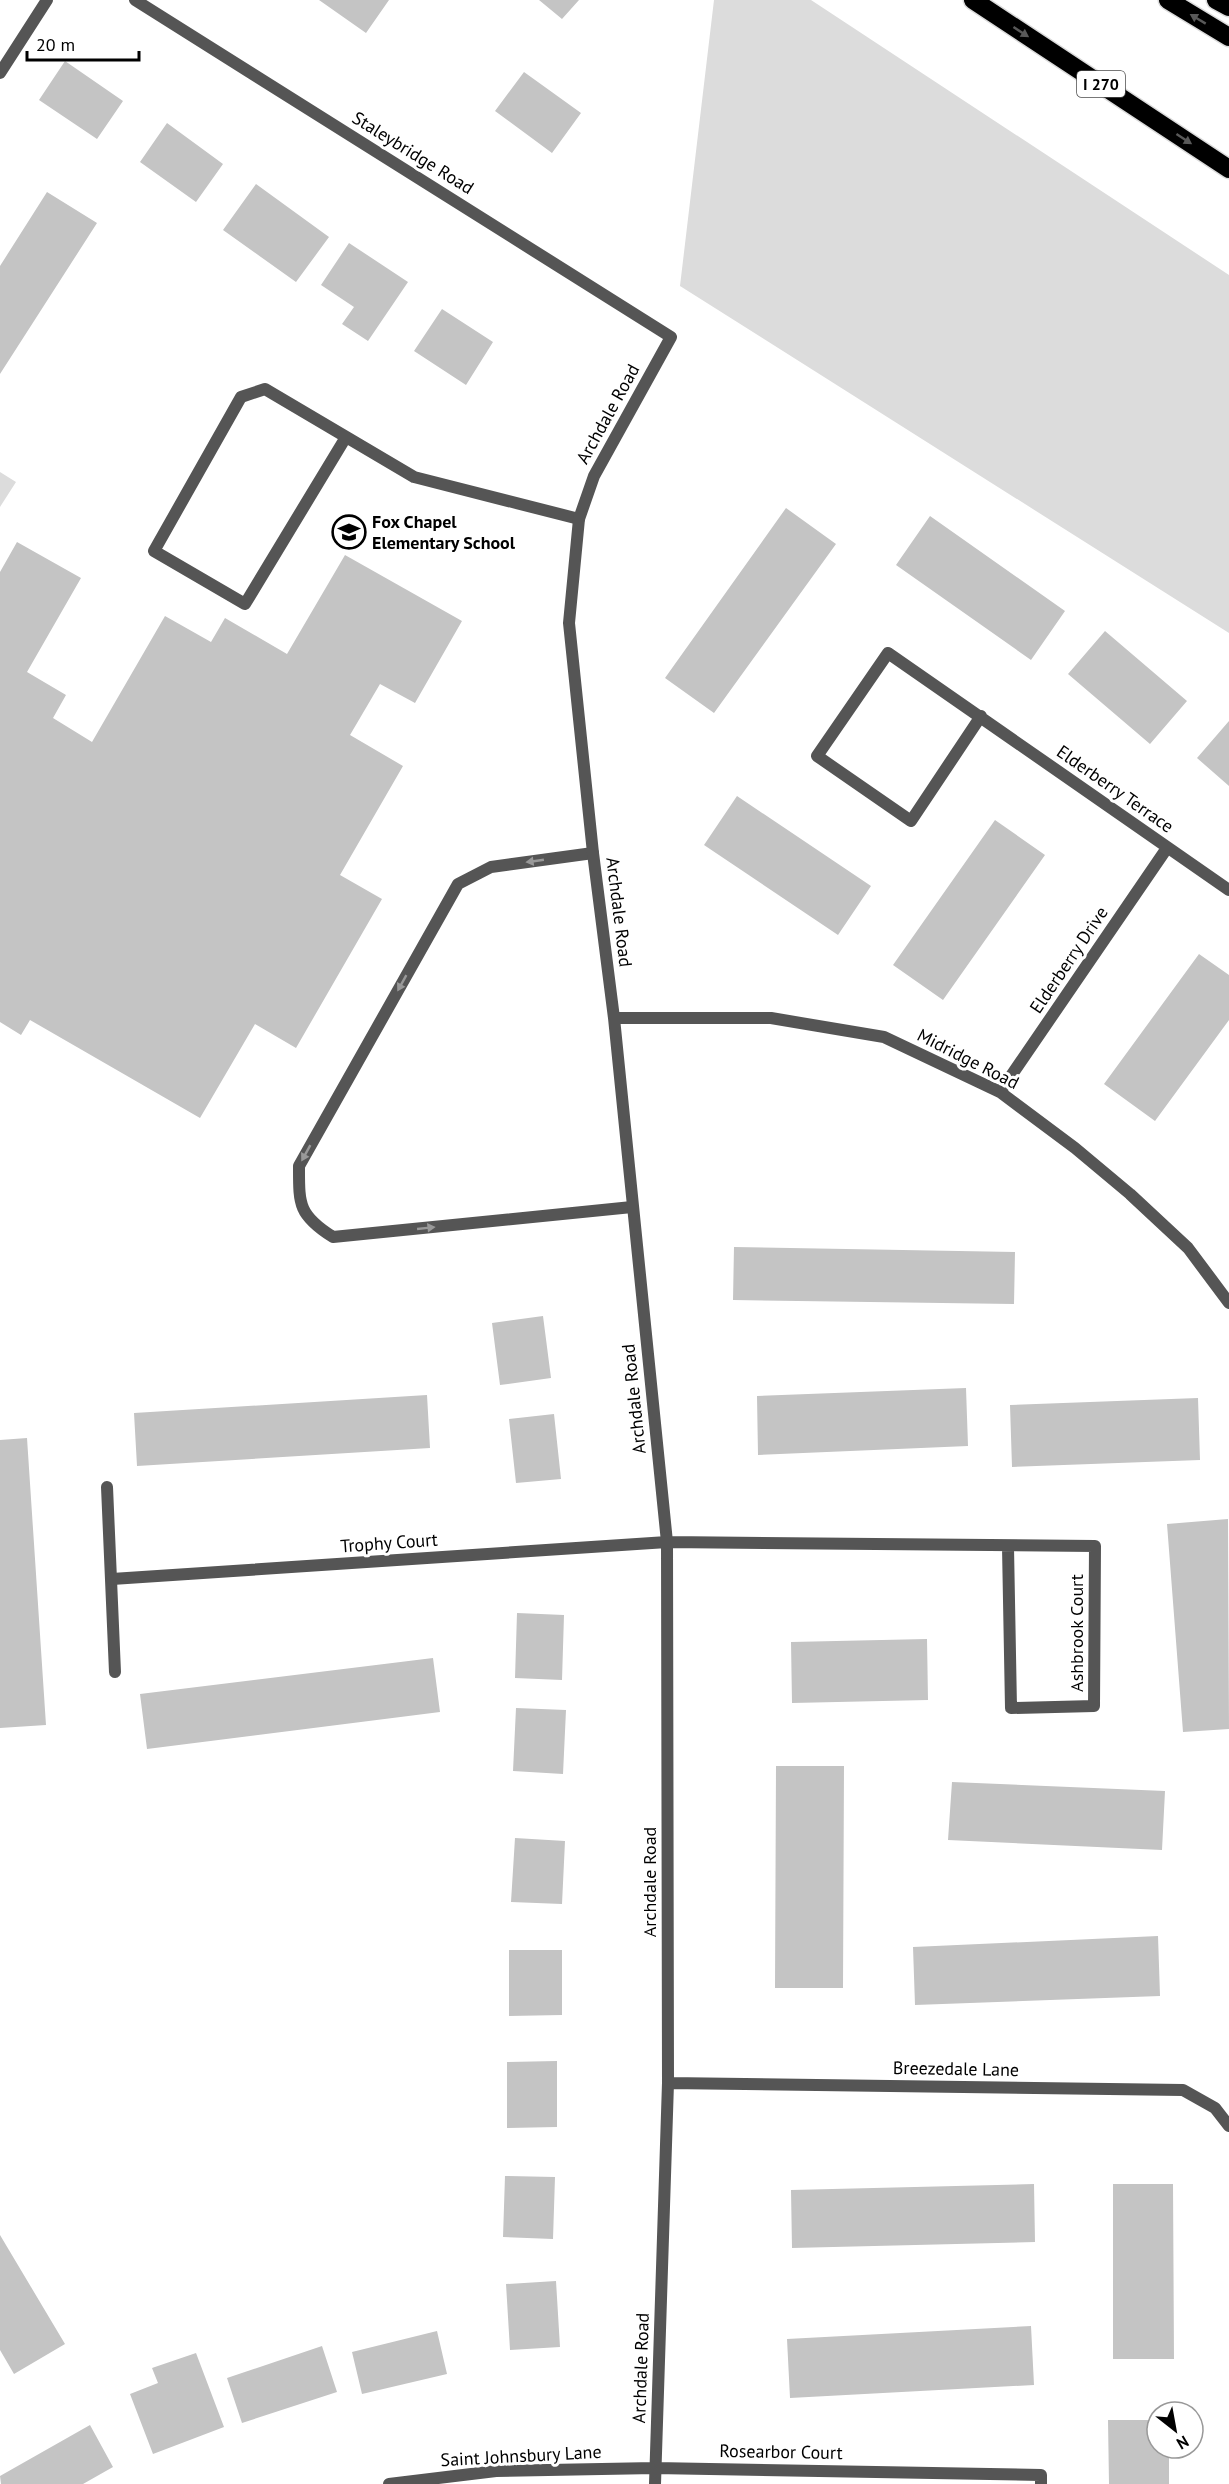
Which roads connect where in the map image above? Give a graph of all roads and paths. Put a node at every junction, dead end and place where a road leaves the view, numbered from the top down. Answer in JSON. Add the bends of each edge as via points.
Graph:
{"nodes":[{"id":1,"x":47,"y":0,"type":"edge"},
{"id":2,"x":135,"y":0,"type":"edge"},
{"id":3,"x":972,"y":0,"type":"edge"},
{"id":4,"x":1168,"y":0,"type":"edge"},
{"id":5,"x":1216,"y":0,"type":"edge"},
{"id":6,"x":1229,"y":7,"type":"edge"},
{"id":7,"x":1229,"y":38,"type":"edge"},
{"id":8,"x":0,"y":73,"type":"edge"},
{"id":9,"x":1229,"y":169,"type":"edge"},
{"id":10,"x":671,"y":337,"type":"joint"},
{"id":11,"x":346,"y":437,"type":"junction"},
{"id":12,"x":579,"y":519,"type":"junction"},
{"id":13,"x":981,"y":716,"type":"junction"},
{"id":14,"x":1167,"y":848,"type":"junction"},
{"id":15,"x":593,"y":853,"type":"junction"},
{"id":16,"x":1229,"y":890,"type":"edge"},
{"id":17,"x":614,"y":1017,"type":"junction"},
{"id":18,"x":1000,"y":1092,"type":"junction"},
{"id":19,"x":632,"y":1207,"type":"junction"},
{"id":20,"x":1229,"y":1303,"type":"edge"},
{"id":21,"x":107,"y":1487,"type":"dead end"},
{"id":22,"x":667,"y":1542,"type":"junction"},
{"id":23,"x":1008,"y":1547,"type":"junction"},
{"id":24,"x":112,"y":1579,"type":"junction"},
{"id":25,"x":115,"y":1672,"type":"dead end"},
{"id":26,"x":668,"y":2083,"type":"junction"},
{"id":27,"x":1229,"y":2126,"type":"edge"},
{"id":28,"x":655,"y":2468,"type":"junction"},
{"id":29,"x":907,"y":2478,"type":"edge"},
{"id":30,"x":389,"y":2484,"type":"edge"},
{"id":31,"x":655,"y":2484,"type":"edge"},
{"id":32,"x":1041,"y":2484,"type":"edge"}],
"edges":[{"from":1,"to":8,"type":"street"},
{"from":2,"to":10,"type":"street","name":"Staleybridge Road"},
{"from":3,"to":9,"type":"highway","number":"I 270","one_way":true},
{"from":7,"to":4,"type":"highway","one_way":true},
{"from":5,"to":6,"type":"highway"},
{"from":10,"to":12,"type":"street","name":"Archdale Road","via":[[594,476]]},
{"from":11,"to":11,"type":"street","via":[[265,389],[241,397],[154,550],[245,604]]},
{"from":11,"to":12,"type":"street","via":[[414,477]]},
{"from":12,"to":15,"type":"street","name":"Archdale Road","via":[[569,623]]},
{"from":13,"to":13,"type":"street","name":"Elderberry Terrace","via":[[888,652],[817,756],[911,821]]},
{"from":13,"to":14,"type":"street","name":"Elderberry Terrace"},
{"from":14,"to":16,"type":"street","name":"Elderberry Terrace"},
{"from":14,"to":18,"type":"street","name":"Elderberry Drive"},
{"from":15,"to":17,"type":"street","name":"Archdale Road"},
{"from":15,"to":19,"type":"street","one_way":true,"via":[[491,867],[458,884],[299,1166],[299,1201],[313,1225],[333,1237]]},
{"from":17,"to":18,"type":"street","name":"Midridge Road","via":[[771,1018],[884,1037]]},
{"from":17,"to":19,"type":"street","name":"Archdale Road"},
{"from":18,"to":20,"type":"street","name":"Midridge Road","via":[[1130,1194],[1188,1248]]},
{"from":19,"to":22,"type":"street","name":"Archdale Road"},
{"from":21,"to":24,"type":"street"},
{"from":22,"to":23,"type":"street","name":"Ashbrook Court"},
{"from":22,"to":24,"type":"street","name":"Trophy Court"},
{"from":22,"to":26,"type":"street","name":"Archdale Road"},
{"from":23,"to":23,"type":"street","name":"Ashbrook Court","via":[[1011,1708],[1094,1706],[1095,1546]]},
{"from":24,"to":25,"type":"street"},
{"from":26,"to":27,"type":"street","name":"Breezedale Lane","via":[[1183,2090],[1215,2108]]},
{"from":26,"to":28,"type":"street","name":"Archdale Road"},
{"from":28,"to":29,"type":"street","name":"Rosearbor Court"},
{"from":28,"to":30,"type":"street","name":"Saint Johnsbury Lane","via":[[496,2471]]},
{"from":28,"to":31,"type":"street","name":"Archdale Road"},
{"from":29,"to":32,"type":"street","name":"Rosearbor Court","via":[[1041,2475]]}]}
